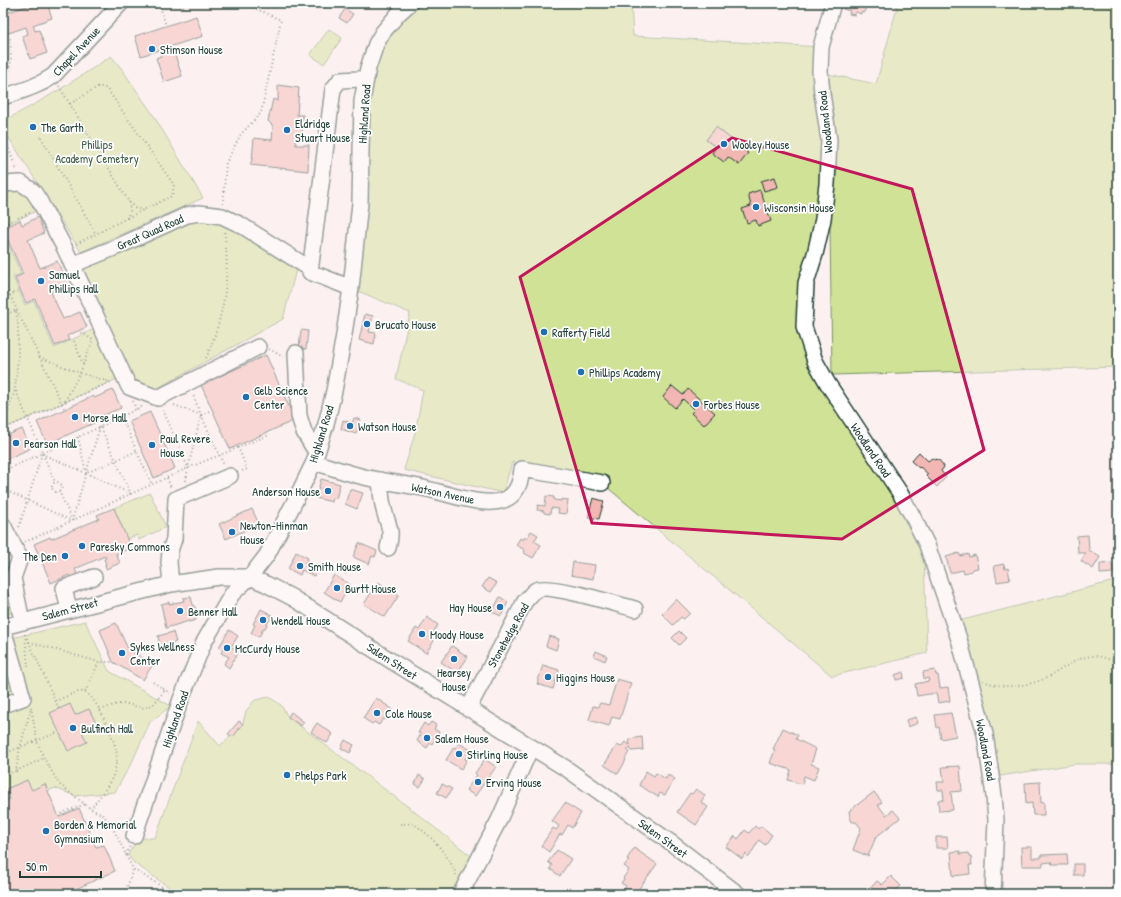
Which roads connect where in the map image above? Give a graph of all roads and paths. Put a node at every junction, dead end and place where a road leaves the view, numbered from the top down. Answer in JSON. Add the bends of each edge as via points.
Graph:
{"nodes":[{"id":1,"x":120,"y":3,"type":"edge"},
{"id":2,"x":159,"y":3,"type":"edge"},
{"id":3,"x":243,"y":3,"type":"edge"},
{"id":4,"x":833,"y":3,"type":"edge"},
{"id":5,"x":401,"y":6,"type":"edge"},
{"id":6,"x":166,"y":26,"type":"dead end"},
{"id":7,"x":10,"y":36,"type":"dead end"},
{"id":8,"x":10,"y":42,"type":"junction"},
{"id":9,"x":3,"y":47,"type":"edge"},
{"id":10,"x":53,"y":76,"type":"junction"},
{"id":11,"x":366,"y":80,"type":"junction"},
{"id":12,"x":4,"y":97,"type":"edge"},
{"id":13,"x":70,"y":104,"type":"junction"},
{"id":14,"x":3,"y":134,"type":"edge"},
{"id":15,"x":41,"y":137,"type":"dead end"},
{"id":16,"x":3,"y":184,"type":"edge"},
{"id":17,"x":21,"y":184,"type":"junction"},
{"id":18,"x":129,"y":202,"type":"junction"},
{"id":19,"x":43,"y":208,"type":"junction"},
{"id":20,"x":143,"y":210,"type":"junction"},
{"id":21,"x":222,"y":216,"type":"junction"},
{"id":22,"x":127,"y":218,"type":"junction"},
{"id":23,"x":3,"y":224,"type":"edge"},
{"id":24,"x":96,"y":234,"type":"junction"},
{"id":25,"x":65,"y":249,"type":"junction"},
{"id":26,"x":72,"y":265,"type":"junction"},
{"id":27,"x":310,"y":272,"type":"junction"},
{"id":28,"x":3,"y":281,"type":"edge"},
{"id":29,"x":351,"y":288,"type":"junction"},
{"id":30,"x":19,"y":291,"type":"dead end"},
{"id":31,"x":9,"y":295,"type":"junction"},
{"id":32,"x":16,"y":310,"type":"junction"},
{"id":33,"x":3,"y":316,"type":"edge"},
{"id":34,"x":81,"y":332,"type":"dead end"},
{"id":35,"x":74,"y":341,"type":"dead end"},
{"id":36,"x":258,"y":348,"type":"joint"},
{"id":37,"x":39,"y":357,"type":"junction"},
{"id":38,"x":296,"y":360,"type":"joint"},
{"id":39,"x":205,"y":361,"type":"dead end"},
{"id":40,"x":84,"y":364,"type":"junction"},
{"id":41,"x":80,"y":373,"type":"junction"},
{"id":42,"x":121,"y":382,"type":"junction"},
{"id":43,"x":188,"y":383,"type":"junction"},
{"id":44,"x":15,"y":389,"type":"junction"},
{"id":45,"x":158,"y":398,"type":"junction"},
{"id":46,"x":63,"y":403,"type":"junction"},
{"id":47,"x":64,"y":408,"type":"dead end"},
{"id":48,"x":136,"y":410,"type":"dead end"},
{"id":49,"x":212,"y":410,"type":"dead end"},
{"id":50,"x":201,"y":415,"type":"junction"},
{"id":51,"x":122,"y":416,"type":"junction"},
{"id":52,"x":27,"y":419,"type":"junction"},
{"id":53,"x":100,"y":427,"type":"junction"},
{"id":54,"x":3,"y":428,"type":"edge"},
{"id":55,"x":269,"y":434,"type":"dead end"},
{"id":56,"x":78,"y":437,"type":"junction"},
{"id":57,"x":238,"y":447,"type":"junction"},
{"id":58,"x":137,"y":451,"type":"junction"},
{"id":59,"x":42,"y":454,"type":"junction"},
{"id":60,"x":219,"y":455,"type":"junction"},
{"id":61,"x":315,"y":457,"type":"junction"},
{"id":62,"x":116,"y":460,"type":"junction"},
{"id":63,"x":188,"y":468,"type":"junction"},
{"id":64,"x":3,"y":471,"type":"edge"},
{"id":65,"x":86,"y":473,"type":"junction"},
{"id":66,"x":230,"y":476,"type":"junction"},
{"id":67,"x":380,"y":480,"type":"junction"},
{"id":68,"x":55,"y":482,"type":"junction"},
{"id":69,"x":602,"y":483,"type":"dead end"},
{"id":70,"x":152,"y":485,"type":"junction"},
{"id":71,"x":3,"y":489,"type":"edge"},
{"id":72,"x":59,"y":491,"type":"junction"},
{"id":73,"x":131,"y":494,"type":"junction"},
{"id":74,"x":188,"y":494,"type":"junction"},
{"id":75,"x":27,"y":500,"type":"junction"},
{"id":76,"x":72,"y":521,"type":"junction"},
{"id":77,"x":3,"y":525,"type":"edge"},
{"id":78,"x":19,"y":527,"type":"dead end"},
{"id":79,"x":13,"y":548,"type":"junction"},
{"id":80,"x":388,"y":548,"type":"dead end"},
{"id":81,"x":94,"y":577,"type":"dead end"},
{"id":82,"x":250,"y":577,"type":"junction"},
{"id":83,"x":171,"y":584,"type":"junction"},
{"id":84,"x":636,"y":609,"type":"dead end"},
{"id":85,"x":69,"y":610,"type":"junction"},
{"id":86,"x":20,"y":612,"type":"dead end"},
{"id":87,"x":3,"y":628,"type":"edge"},
{"id":88,"x":29,"y":642,"type":"junction"},
{"id":89,"x":99,"y":662,"type":"junction"},
{"id":90,"x":114,"y":662,"type":"dead end"},
{"id":91,"x":1118,"y":662,"type":"edge"},
{"id":92,"x":28,"y":668,"type":"dead end"},
{"id":93,"x":969,"y":676,"type":"junction"},
{"id":94,"x":153,"y":682,"type":"dead end"},
{"id":95,"x":165,"y":690,"type":"junction"},
{"id":96,"x":85,"y":692,"type":"junction"},
{"id":97,"x":181,"y":699,"type":"junction"},
{"id":98,"x":55,"y":702,"type":"junction"},
{"id":99,"x":3,"y":705,"type":"edge"},
{"id":100,"x":59,"y":709,"type":"dead end"},
{"id":101,"x":468,"y":709,"type":"junction"},
{"id":102,"x":100,"y":710,"type":"junction"},
{"id":103,"x":59,"y":732,"type":"dead end"},
{"id":104,"x":37,"y":741,"type":"junction"},
{"id":105,"x":531,"y":747,"type":"junction"},
{"id":106,"x":20,"y":748,"type":"junction"},
{"id":107,"x":3,"y":754,"type":"edge"},
{"id":108,"x":44,"y":758,"type":"junction"},
{"id":109,"x":16,"y":771,"type":"junction"},
{"id":110,"x":3,"y":775,"type":"edge"},
{"id":111,"x":85,"y":804,"type":"junction"},
{"id":112,"x":90,"y":809,"type":"junction"},
{"id":113,"x":59,"y":817,"type":"dead end"},
{"id":114,"x":400,"y":824,"type":"dead end"},
{"id":115,"x":134,"y":836,"type":"dead end"},
{"id":116,"x":133,"y":869,"type":"junction"},
{"id":117,"x":78,"y":888,"type":"dead end"},
{"id":118,"x":164,"y":888,"type":"junction"},
{"id":119,"x":461,"y":893,"type":"edge"},
{"id":120,"x":86,"y":894,"type":"edge"},
{"id":121,"x":126,"y":894,"type":"edge"},
{"id":122,"x":134,"y":894,"type":"edge"},
{"id":123,"x":174,"y":894,"type":"edge"},
{"id":124,"x":738,"y":894,"type":"edge"},
{"id":125,"x":993,"y":894,"type":"edge"}],
"edges":[{"from":1,"to":10,"type":"street","name":"Chapel Avenue"},
{"from":2,"to":6,"type":"path"},
{"from":3,"to":21,"type":"path","via":[[281,20],[261,113],[241,134],[226,162]]},
{"from":4,"to":93,"type":"street","name":"Woodland Road","via":[[821,47],[820,71],[829,140],[827,184],[823,219],[806,283],[804,327],[815,361],[900,493],[927,545]]},
{"from":5,"to":11,"type":"street","name":"Highland Road","via":[[376,44]]},
{"from":7,"to":8,"type":"path"},
{"from":8,"to":9,"type":"path"},
{"from":8,"to":12,"type":"path","via":[[11,60]]},
{"from":10,"to":12,"type":"street","name":"Chapel Avenue","via":[[25,91]]},
{"from":10,"to":13,"type":"path"},
{"from":11,"to":27,"type":"street","via":[[340,80],[333,89]]},
{"from":11,"to":29,"type":"street","name":"Highland Road","via":[[362,101],[360,203]]},
{"from":13,"to":18,"type":"path"},
{"from":13,"to":20,"type":"path","via":[[99,86],[107,89],[174,185],[172,196]]},
{"from":14,"to":17,"type":"path"},
{"from":15,"to":24,"type":"path"},
{"from":16,"to":17,"type":"street"},
{"from":17,"to":19,"type":"street","via":[[33,190]]},
{"from":18,"to":20,"type":"path","via":[[135,208]]},
{"from":18,"to":22,"type":"path","via":[[130,211]]},
{"from":19,"to":23,"type":"path"},
{"from":19,"to":25,"type":"street"},
{"from":20,"to":22,"type":"path"},
{"from":21,"to":26,"type":"street","name":"Great Quad Road","via":[[199,213],[187,215]]},
{"from":21,"to":27,"type":"street","name":"Great Quad Road","via":[[265,240],[309,268]]},
{"from":21,"to":39,"type":"path","via":[[226,242],[226,290],[219,325]]},
{"from":22,"to":24,"type":"path"},
{"from":24,"to":25,"type":"path"},
{"from":25,"to":26,"type":"street"},
{"from":26,"to":42,"type":"street"},
{"from":27,"to":29,"type":"street","name":"Great Quad Road"},
{"from":28,"to":31,"type":"path"},
{"from":29,"to":61,"type":"street","name":"Highland Road","via":[[334,391]]},
{"from":30,"to":31,"type":"path"},
{"from":31,"to":32,"type":"path"},
{"from":32,"to":33,"type":"path"},
{"from":32,"to":37,"type":"path"},
{"from":32,"to":44,"type":"path","via":[[18,331]]},
{"from":34,"to":40,"type":"path","via":[[93,340]]},
{"from":35,"to":40,"type":"path"},
{"from":36,"to":38,"type":"path","via":[[270,349]]},
{"from":36,"to":43,"type":"street"},
{"from":37,"to":41,"type":"path"},
{"from":37,"to":46,"type":"path"},
{"from":38,"to":61,"type":"street","via":[[300,424]]},
{"from":40,"to":41,"type":"path"},
{"from":41,"to":42,"type":"path"},
{"from":41,"to":46,"type":"path"},
{"from":42,"to":45,"type":"street"},
{"from":42,"to":46,"type":"path"},
{"from":43,"to":45,"type":"street"},
{"from":43,"to":50,"type":"path"},
{"from":44,"to":52,"type":"path"},
{"from":44,"to":54,"type":"path"},
{"from":45,"to":50,"type":"path"},
{"from":45,"to":63,"type":"path"},
{"from":46,"to":47,"type":"path"},
{"from":46,"to":52,"type":"path"},
{"from":48,"to":51,"type":"path"},
{"from":49,"to":50,"type":"path"},
{"from":50,"to":60,"type":"path"},
{"from":50,"to":63,"type":"path"},
{"from":51,"to":53,"type":"path"},
{"from":51,"to":58,"type":"path"},
{"from":52,"to":54,"type":"path"},
{"from":52,"to":59,"type":"path"},
{"from":53,"to":56,"type":"path"},
{"from":53,"to":62,"type":"path"},
{"from":53,"to":65,"type":"path"},
{"from":55,"to":57,"type":"path"},
{"from":56,"to":59,"type":"path"},
{"from":56,"to":65,"type":"path"},
{"from":57,"to":60,"type":"path"},
{"from":57,"to":66,"type":"path","via":[[247,469]]},
{"from":58,"to":62,"type":"path"},
{"from":58,"to":70,"type":"path"},
{"from":59,"to":64,"type":"path"},
{"from":59,"to":65,"type":"path"},
{"from":59,"to":68,"type":"path"},
{"from":59,"to":75,"type":"path"},
{"from":60,"to":63,"type":"path"},
{"from":60,"to":66,"type":"path"},
{"from":61,"to":67,"type":"street","name":"Watson Avenue","via":[[363,477]]},
{"from":61,"to":82,"type":"street","name":"Highland Road","via":[[267,555]]},
{"from":62,"to":65,"type":"path"},
{"from":62,"to":73,"type":"path"},
{"from":63,"to":70,"type":"path"},
{"from":63,"to":74,"type":"path"},
{"from":65,"to":73,"type":"path"},
{"from":65,"to":76,"type":"path"},
{"from":66,"to":74,"type":"street"},
{"from":67,"to":69,"type":"street","name":"Watson Avenue","via":[[426,488],[467,500],[493,502],[507,499],[515,492],[522,469]]},
{"from":67,"to":80,"type":"street","via":[[391,536]]},
{"from":68,"to":72,"type":"path","via":[[61,485]]},
{"from":68,"to":72,"type":"path","via":[[52,489]]},
{"from":70,"to":73,"type":"path"},
{"from":71,"to":75,"type":"path"},
{"from":72,"to":76,"type":"path"},
{"from":73,"to":76,"type":"path"},
{"from":74,"to":83,"type":"street","via":[[176,499],[174,539],[169,562]]},
{"from":75,"to":76,"type":"path"},
{"from":75,"to":78,"type":"path"},
{"from":76,"to":79,"type":"path"},
{"from":77,"to":79,"type":"street"},
{"from":79,"to":86,"type":"street","via":[[20,558],[13,578]]},
{"from":81,"to":85,"type":"street","via":[[64,588]]},
{"from":82,"to":83,"type":"street","name":"Salem Street","via":[[219,577]]},
{"from":82,"to":97,"type":"street","name":"Highland Road","via":[[232,594],[204,642]]},
{"from":82,"to":101,"type":"street","name":"Salem Street","via":[[293,598]]},
{"from":83,"to":85,"type":"street","name":"Salem Street"},
{"from":84,"to":101,"type":"street","name":"Stonehedge Road","via":[[569,592],[541,588],[535,590],[525,601]]},
{"from":85,"to":87,"type":"street","name":"Salem Street"},
{"from":87,"to":99,"type":"street","via":[[23,698]]},
{"from":88,"to":89,"type":"path"},
{"from":88,"to":92,"type":"path","via":[[26,635]]},
{"from":88,"to":98,"type":"path"},
{"from":89,"to":90,"type":"path"},
{"from":89,"to":96,"type":"path"},
{"from":91,"to":93,"type":"path","via":[[1094,656],[1074,662],[1034,684],[1009,686],[988,683]]},
{"from":93,"to":125,"type":"street","name":"Woodland Road","via":[[985,734],[994,796],[996,820]]},
{"from":94,"to":95,"type":"path"},
{"from":95,"to":97,"type":"path"},
{"from":95,"to":102,"type":"path","via":[[153,705],[141,708],[117,704]]},
{"from":96,"to":98,"type":"path","via":[[77,692]]},
{"from":96,"to":102,"type":"path"},
{"from":97,"to":115,"type":"street","name":"Highland Road"},
{"from":98,"to":100,"type":"path"},
{"from":101,"to":105,"type":"street","name":"Salem Street"},
{"from":102,"to":112,"type":"path","via":[[113,738],[116,764],[113,777]]},
{"from":103,"to":104,"type":"path"},
{"from":104,"to":106,"type":"path"},
{"from":104,"to":106,"type":"path","via":[[31,705]]},
{"from":104,"to":108,"type":"path"},
{"from":105,"to":119,"type":"street","via":[[499,820]]},
{"from":105,"to":124,"type":"street","name":"Salem Street","via":[[567,769],[670,842]]},
{"from":106,"to":107,"type":"path"},
{"from":106,"to":109,"type":"path"},
{"from":108,"to":109,"type":"path"},
{"from":108,"to":111,"type":"path","via":[[59,784]]},
{"from":109,"to":110,"type":"path"},
{"from":111,"to":112,"type":"path"},
{"from":111,"to":113,"type":"path","via":[[62,813]]},
{"from":112,"to":116,"type":"path","via":[[102,814],[110,822]]},
{"from":114,"to":119,"type":"path","via":[[414,824],[435,842],[455,869]]},
{"from":116,"to":118,"type":"path"},
{"from":116,"to":121,"type":"path"},
{"from":117,"to":120,"type":"path"},
{"from":118,"to":122,"type":"path"},
{"from":118,"to":123,"type":"path"}]}
